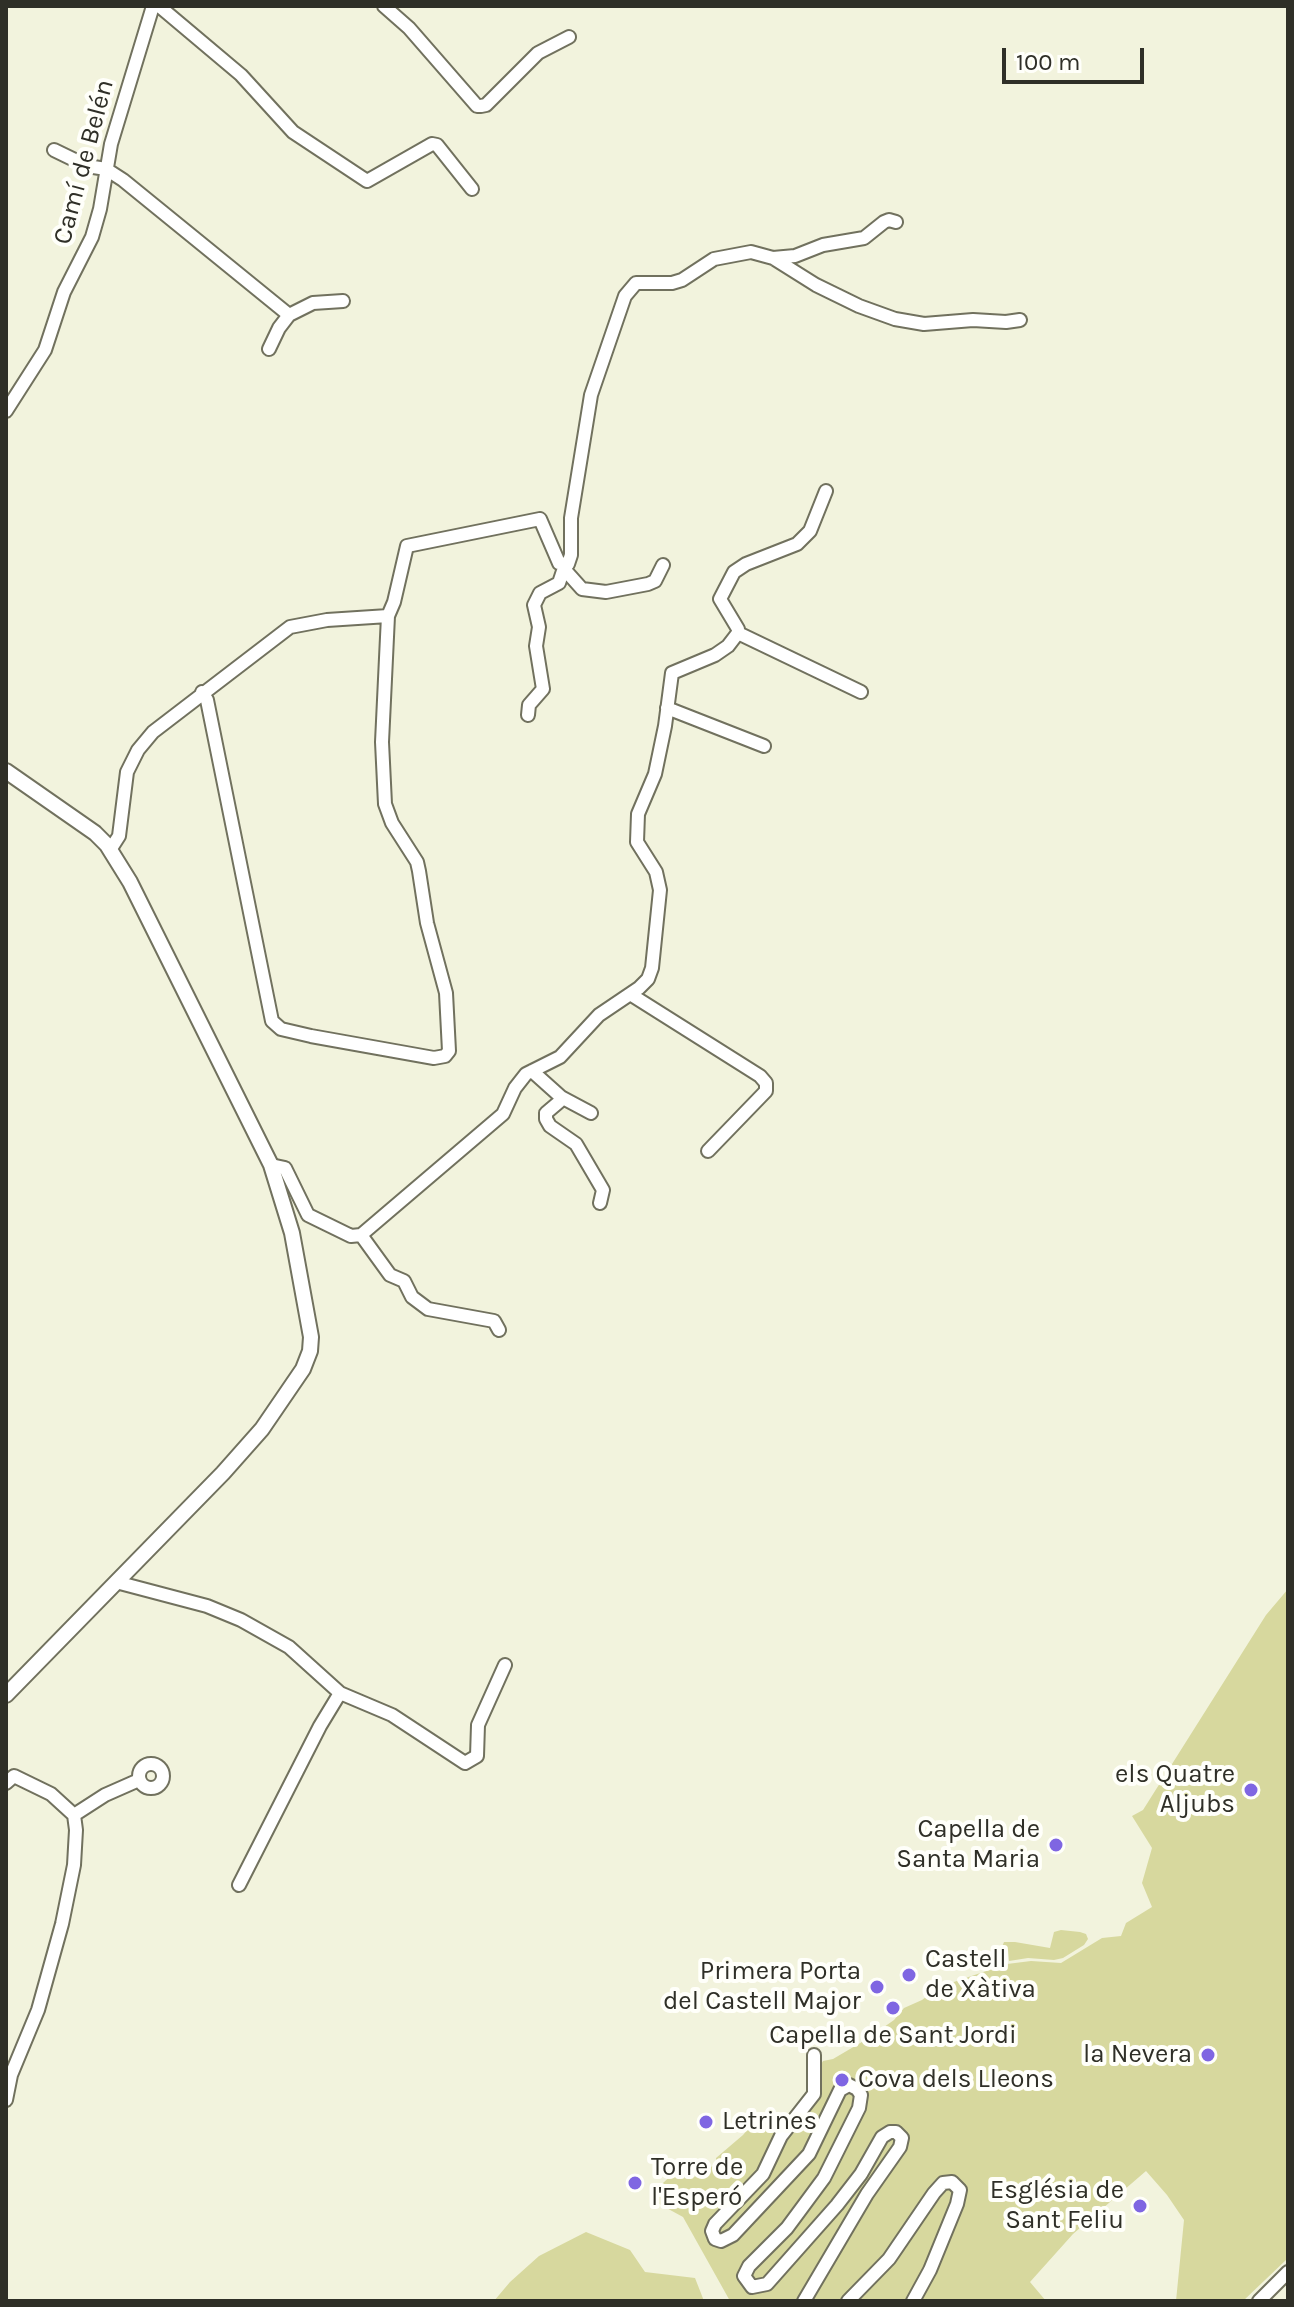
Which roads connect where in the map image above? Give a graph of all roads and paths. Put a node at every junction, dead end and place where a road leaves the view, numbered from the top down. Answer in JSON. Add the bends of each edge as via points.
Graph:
{"nodes":[{"id":1,"x":156,"y":6,"type":"edge"},
{"id":2,"x":384,"y":6,"type":"edge"},
{"id":3,"x":569,"y":37,"type":"dead end"},
{"id":4,"x":54,"y":150,"type":"dead end"},
{"id":5,"x":106,"y":169,"type":"junction"},
{"id":6,"x":472,"y":189,"type":"dead end"},
{"id":7,"x":896,"y":222,"type":"dead end"},
{"id":8,"x":773,"y":258,"type":"junction"},
{"id":9,"x":343,"y":301,"type":"dead end"},
{"id":10,"x":289,"y":315,"type":"junction"},
{"id":11,"x":1020,"y":320,"type":"dead end"},
{"id":12,"x":269,"y":349,"type":"dead end"},
{"id":13,"x":6,"y":411,"type":"edge"},
{"id":14,"x":826,"y":491,"type":"dead end"},
{"id":15,"x":663,"y":565,"type":"dead end"},
{"id":16,"x":565,"y":568,"type":"junction"},
{"id":17,"x":388,"y":616,"type":"junction"},
{"id":18,"x":738,"y":633,"type":"junction"},
{"id":19,"x":202,"y":692,"type":"junction"},
{"id":20,"x":861,"y":692,"type":"dead end"},
{"id":21,"x":667,"y":708,"type":"junction"},
{"id":22,"x":528,"y":715,"type":"dead end"},
{"id":23,"x":764,"y":746,"type":"dead end"},
{"id":24,"x":6,"y":771,"type":"edge"},
{"id":25,"x":110,"y":850,"type":"junction"},
{"id":26,"x":630,"y":994,"type":"junction"},
{"id":27,"x":532,"y":1071,"type":"junction"},
{"id":28,"x":561,"y":1097,"type":"junction"},
{"id":29,"x":591,"y":1113,"type":"dead end"},
{"id":30,"x":708,"y":1151,"type":"dead end"},
{"id":31,"x":271,"y":1165,"type":"junction"},
{"id":32,"x":600,"y":1203,"type":"dead end"},
{"id":33,"x":361,"y":1235,"type":"junction"},
{"id":34,"x":499,"y":1330,"type":"dead end"},
{"id":35,"x":116,"y":1582,"type":"junction"},
{"id":36,"x":505,"y":1665,"type":"dead end"},
{"id":37,"x":340,"y":1693,"type":"junction"},
{"id":38,"x":6,"y":1695,"type":"edge"},
{"id":39,"x":139,"y":1780,"type":"dead end"},
{"id":40,"x":6,"y":1783,"type":"edge"},
{"id":41,"x":74,"y":1815,"type":"junction"},
{"id":42,"x":239,"y":1885,"type":"dead end"},
{"id":43,"x":814,"y":2055,"type":"dead end"},
{"id":44,"x":6,"y":2100,"type":"edge"},
{"id":45,"x":1288,"y":2272,"type":"edge"},
{"id":46,"x":804,"y":2301,"type":"edge"},
{"id":47,"x":848,"y":2301,"type":"edge"},
{"id":48,"x":913,"y":2301,"type":"edge"},
{"id":49,"x":1259,"y":2301,"type":"edge"}],
"edges":[{"from":1,"to":5,"type":"street","name":"Camí de Belén"},
{"from":1,"to":6,"type":"street","via":[[241,75],[293,132],[367,181],[432,144]]},
{"from":2,"to":3,"type":"street","via":[[477,106],[486,105],[538,53]]},
{"from":4,"to":5,"type":"street"},
{"from":5,"to":10,"type":"street"},
{"from":5,"to":13,"type":"street","name":"Camí de Belén","via":[[92,237],[64,292],[45,350]]},
{"from":7,"to":8,"type":"street","via":[[884,222],[864,238]]},
{"from":8,"to":11,"type":"street","via":[[816,285],[895,319],[924,324]]},
{"from":8,"to":16,"type":"street","via":[[736,253],[672,283],[636,283],[625,296],[591,395],[571,518],[571,555]]},
{"from":9,"to":10,"type":"street","via":[[313,303]]},
{"from":10,"to":12,"type":"street"},
{"from":14,"to":18,"type":"street","via":[[810,531],[797,544],[734,572],[720,599]]},
{"from":15,"to":16,"type":"street","via":[[655,581],[606,592],[582,589]]},
{"from":16,"to":17,"type":"street","via":[[540,519],[416,543],[407,546]]},
{"from":16,"to":22,"type":"street","via":[[559,583],[540,593],[534,605],[543,689],[529,705]]},
{"from":17,"to":19,"type":"street","via":[[290,627]]},
{"from":17,"to":19,"type":"street","via":[[385,804],[417,862],[446,993],[445,1056],[311,1036],[281,1029],[270,1017]]},
{"from":18,"to":20,"type":"street"},
{"from":18,"to":21,"type":"street","via":[[715,655],[672,673]]},
{"from":19,"to":25,"type":"street","via":[[153,732],[131,761],[119,836]]},
{"from":21,"to":23,"type":"street"},
{"from":21,"to":26,"type":"street","via":[[655,774],[638,814],[637,842],[656,872],[660,890],[652,968],[648,979]]},
{"from":24,"to":25,"type":"main road","via":[[95,833]]},
{"from":25,"to":31,"type":"main road"},
{"from":26,"to":27,"type":"street","via":[[599,1015],[560,1057]]},
{"from":26,"to":30,"type":"street","via":[[766,1083],[766,1091]]},
{"from":27,"to":28,"type":"street"},
{"from":27,"to":33,"type":"street","via":[[515,1088],[503,1114]]},
{"from":28,"to":29,"type":"street"},
{"from":28,"to":32,"type":"street","via":[[546,1119],[576,1144],[603,1190]]},
{"from":31,"to":33,"type":"street","via":[[285,1168],[308,1215],[351,1236]]},
{"from":31,"to":35,"type":"main road","via":[[310,1317],[310,1351],[262,1429]]},
{"from":33,"to":34,"type":"street","via":[[390,1275],[404,1281],[412,1297],[428,1309],[494,1321]]},
{"from":35,"to":37,"type":"street","via":[[241,1620],[289,1647]]},
{"from":35,"to":38,"type":"main road"},
{"from":36,"to":37,"type":"street","via":[[478,1725],[477,1756],[465,1763],[392,1715]]},
{"from":37,"to":42,"type":"street"},
{"from":39,"to":41,"type":"street"},
{"from":40,"to":41,"type":"street","via":[[14,1776],[27,1780]]},
{"from":41,"to":44,"type":"street","via":[[74,1865],[62,1924]]},
{"from":43,"to":46,"type":"street","via":[[814,2094],[781,2136],[763,2174],[712,2231],[715,2239],[725,2241],[749,2220],[809,2154],[840,2090],[849,2085],[857,2089],[859,2108],[824,2178],[744,2276],[752,2287],[767,2284],[850,2188],[882,2137],[896,2132],[902,2138],[900,2147]]},
{"from":45,"to":49,"type":"street"},
{"from":47,"to":48,"type":"street","via":[[889,2259],[934,2193],[952,2182],[960,2190],[957,2204]]}]}
